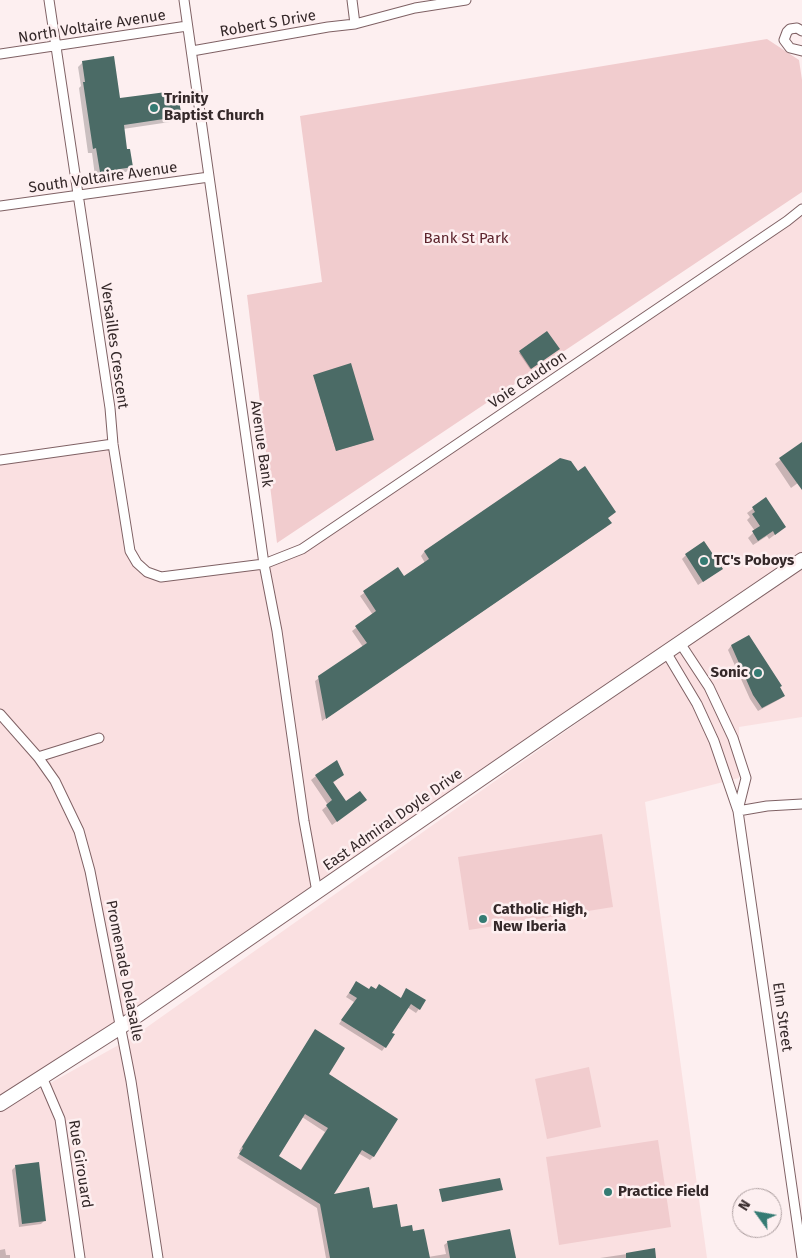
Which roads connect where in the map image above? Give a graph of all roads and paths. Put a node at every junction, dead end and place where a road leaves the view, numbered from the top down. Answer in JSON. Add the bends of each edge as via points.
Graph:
{"nodes":[{"id":1,"x":49,"y":0,"type":"edge"},
{"id":2,"x":184,"y":0,"type":"edge"},
{"id":3,"x":352,"y":0,"type":"edge"},
{"id":4,"x":466,"y":0,"type":"edge"},
{"id":5,"x":355,"y":24,"type":"junction"},
{"id":6,"x":187,"y":26,"type":"junction"},
{"id":7,"x":802,"y":31,"type":"edge"},
{"id":8,"x":55,"y":46,"type":"junction"},
{"id":9,"x":192,"y":51,"type":"junction"},
{"id":10,"x":802,"y":51,"type":"edge"},
{"id":11,"x":0,"y":54,"type":"edge"},
{"id":12,"x":209,"y":177,"type":"junction"},
{"id":13,"x":79,"y":195,"type":"junction"},
{"id":14,"x":0,"y":206,"type":"edge"},
{"id":15,"x":802,"y":209,"type":"edge"},
{"id":16,"x":113,"y":444,"type":"junction"},
{"id":17,"x":0,"y":460,"type":"edge"},
{"id":18,"x":802,"y":560,"type":"edge"},
{"id":19,"x":264,"y":564,"type":"junction"},
{"id":20,"x":680,"y":643,"type":"junction"},
{"id":21,"x":666,"y":652,"type":"junction"},
{"id":22,"x":0,"y":714,"type":"edge"},
{"id":23,"x":99,"y":738,"type":"dead end"},
{"id":24,"x":38,"y":756,"type":"junction"},
{"id":25,"x":802,"y":804,"type":"edge"},
{"id":26,"x":738,"y":811,"type":"junction"},
{"id":27,"x":317,"y":892,"type":"junction"},
{"id":28,"x":122,"y":1026,"type":"junction"},
{"id":29,"x":42,"y":1077,"type":"junction"},
{"id":30,"x":0,"y":1104,"type":"edge"},
{"id":31,"x":802,"y":1257,"type":"edge"},
{"id":32,"x":80,"y":1258,"type":"edge"},
{"id":33,"x":158,"y":1258,"type":"edge"}],
"edges":[{"from":1,"to":8,"type":"street","name":"Versailles Crescent"},
{"from":2,"to":6,"type":"street","name":"Avenue Bank"},
{"from":3,"to":5,"type":"street"},
{"from":4,"to":5,"type":"street","name":"Robert S Drive","via":[[415,8]]},
{"from":5,"to":9,"type":"street","name":"Robert S Drive"},
{"from":6,"to":8,"type":"street","name":"North Voltaire Avenue"},
{"from":6,"to":9,"type":"street","name":"Avenue Bank"},
{"from":7,"to":10,"type":"street","via":[[790,29],[784,40],[790,48]]},
{"from":8,"to":11,"type":"street","name":"North Voltaire Avenue"},
{"from":8,"to":13,"type":"street","name":"Versailles Crescent"},
{"from":9,"to":12,"type":"street","name":"Avenue Bank"},
{"from":12,"to":13,"type":"street","name":"South Voltaire Avenue"},
{"from":12,"to":19,"type":"street","name":"Avenue Bank"},
{"from":13,"to":14,"type":"street","name":"South Voltaire Avenue"},
{"from":13,"to":16,"type":"street","name":"Versailles Crescent"},
{"from":15,"to":19,"type":"street","name":"Voie Caudron","via":[[302,549]]},
{"from":16,"to":17,"type":"street"},
{"from":16,"to":19,"type":"street","name":"Versailles Crescent","via":[[130,551],[147,572],[161,576]]},
{"from":18,"to":20,"type":"main road","name":"East Admiral Doyle Drive"},
{"from":19,"to":27,"type":"street","name":"Avenue Bank"},
{"from":20,"to":21,"type":"main road","name":"East Admiral Doyle Drive"},
{"from":20,"to":26,"type":"street","name":"Elm Street","via":[[709,687],[733,738],[746,778]]},
{"from":21,"to":26,"type":"street","name":"Elm Street","via":[[714,741]]},
{"from":21,"to":27,"type":"main road","name":"East Admiral Doyle Drive"},
{"from":22,"to":24,"type":"street","name":"Promenade Delasalle"},
{"from":23,"to":24,"type":"street"},
{"from":24,"to":28,"type":"street","name":"Promenade Delasalle","via":[[62,793],[78,831],[90,871]]},
{"from":25,"to":26,"type":"street"},
{"from":26,"to":31,"type":"street","name":"Elm Street"},
{"from":27,"to":28,"type":"main road","name":"East Admiral Doyle Drive"},
{"from":28,"to":29,"type":"main road","name":"East Admiral Doyle Drive"},
{"from":28,"to":33,"type":"street","name":"Promenade Delasalle"},
{"from":29,"to":30,"type":"main road","name":"East Admiral Doyle Drive"},
{"from":29,"to":32,"type":"street","name":"Rue Girouard","via":[[60,1120]]}]}
